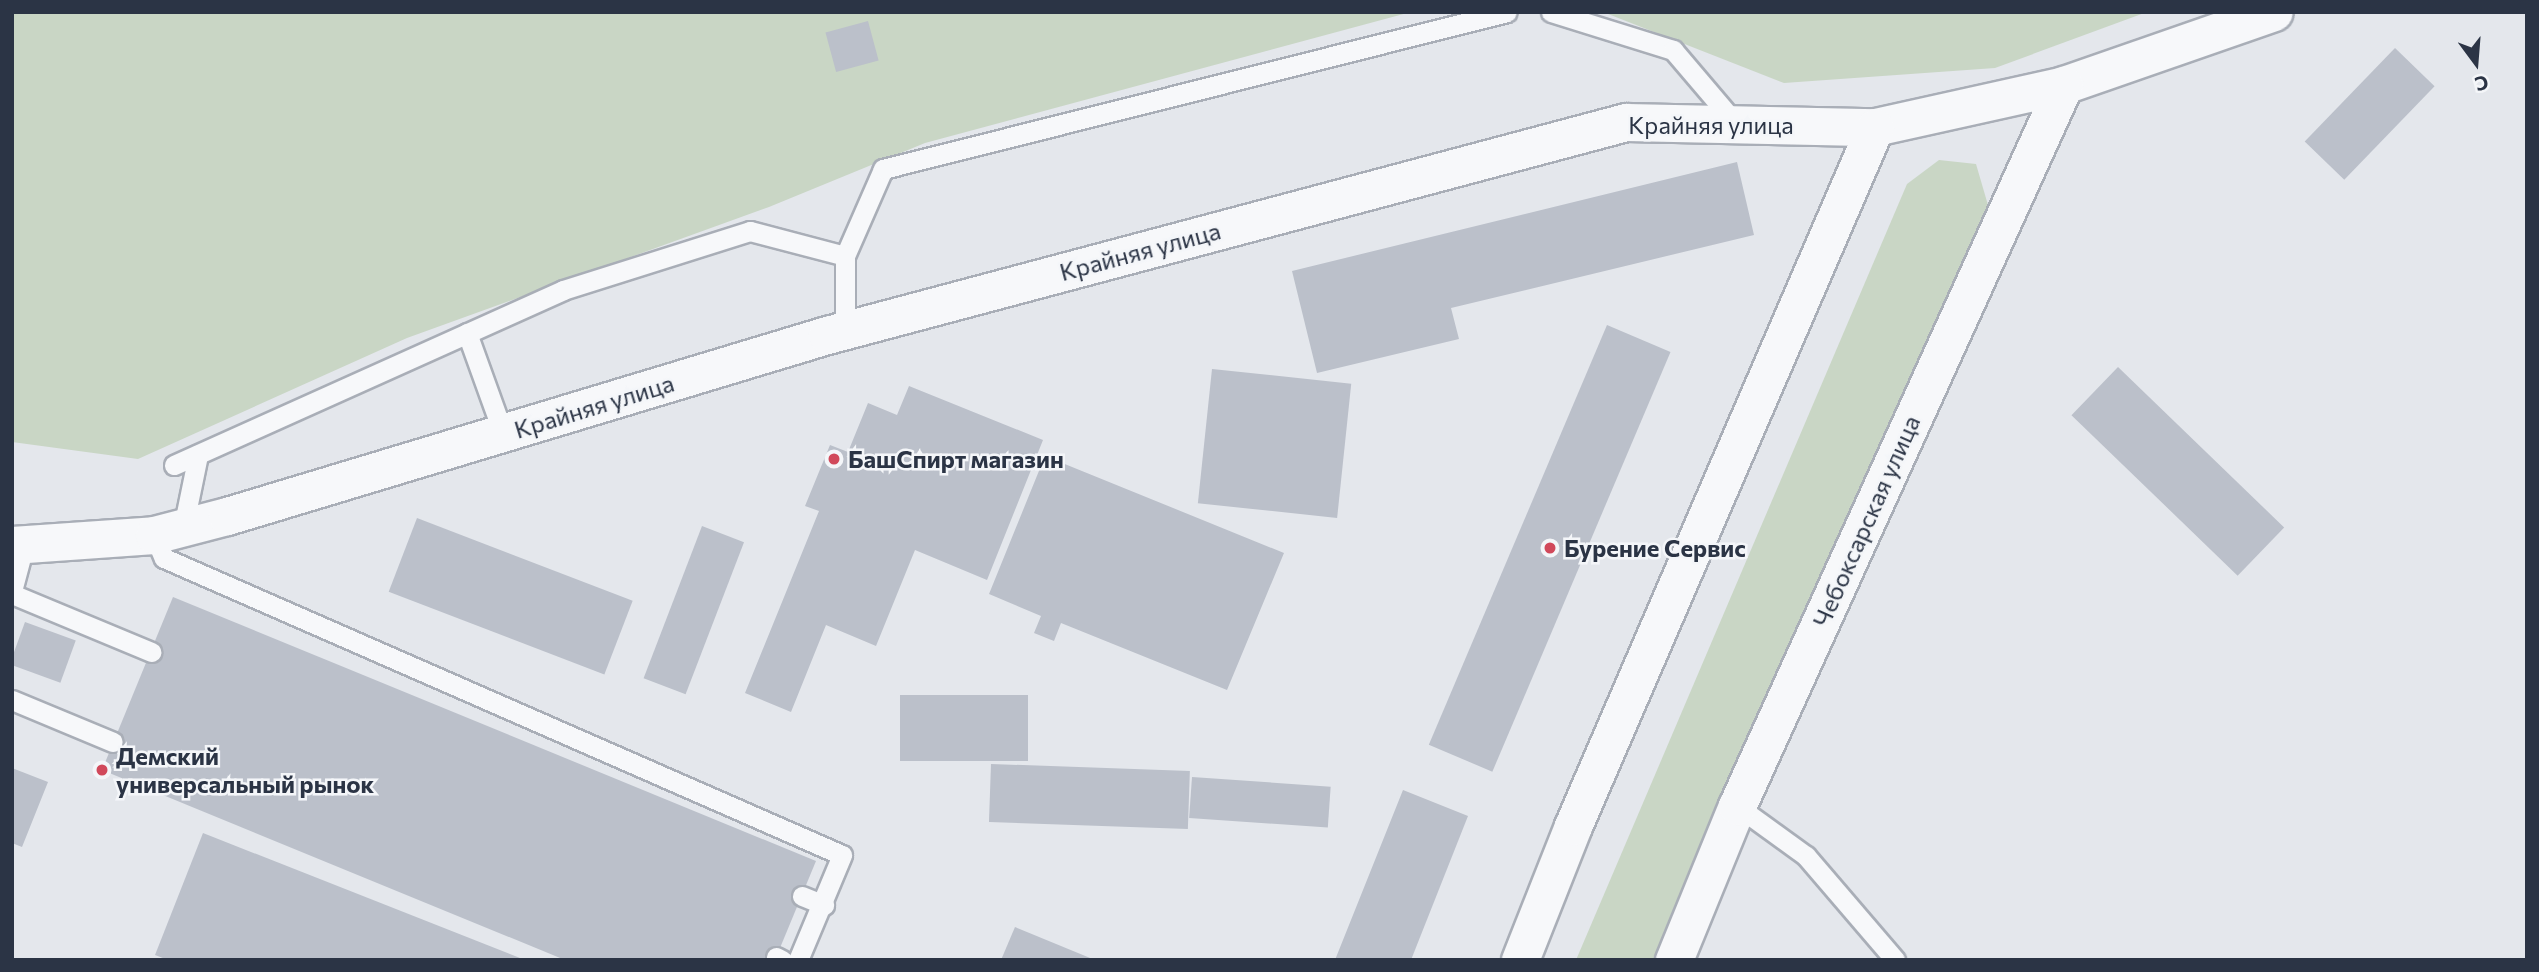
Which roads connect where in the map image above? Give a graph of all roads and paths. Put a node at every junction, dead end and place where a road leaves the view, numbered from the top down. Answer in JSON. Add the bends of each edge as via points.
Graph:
{"nodes":[{"id":1,"x":1507,"y":12,"type":"edge"},
{"id":2,"x":1551,"y":12,"type":"edge"},
{"id":3,"x":2274,"y":12,"type":"edge"},
{"id":4,"x":2064,"y":85,"type":"junction"},
{"id":5,"x":1736,"y":124,"type":"junction"},
{"id":6,"x":1875,"y":127,"type":"junction"},
{"id":7,"x":845,"y":256,"type":"junction"},
{"id":8,"x":845,"y":330,"type":"junction"},
{"id":9,"x":467,"y":333,"type":"junction"},
{"id":10,"x":503,"y":433,"type":"junction"},
{"id":11,"x":198,"y":455,"type":"junction"},
{"id":12,"x":174,"y":466,"type":"dead end"},
{"id":13,"x":169,"y":531,"type":"junction"},
{"id":14,"x":18,"y":545,"type":"edge"},
{"id":15,"x":12,"y":592,"type":"edge"},
{"id":16,"x":151,"y":652,"type":"dead end"},
{"id":17,"x":12,"y":700,"type":"edge"},
{"id":18,"x":113,"y":742,"type":"dead end"},
{"id":19,"x":1737,"y":806,"type":"junction"},
{"id":20,"x":802,"y":896,"type":"dead end"},
{"id":21,"x":824,"y":905,"type":"junction"},
{"id":22,"x":798,"y":960,"type":"edge"},
{"id":23,"x":1520,"y":960,"type":"edge"},
{"id":24,"x":1674,"y":960,"type":"edge"},
{"id":25,"x":1895,"y":960,"type":"edge"}],
"edges":[{"from":1,"to":7,"type":"lane","via":[[883,169]]},
{"from":2,"to":5,"type":"lane","via":[[1673,50]]},
{"from":3,"to":4,"type":"street","name":"Крайняя улица"},
{"from":4,"to":6,"type":"street","name":"Крайняя улица"},
{"from":4,"to":19,"type":"street","name":"Чебоксарская улица"},
{"from":5,"to":6,"type":"street","name":"Крайняя улица"},
{"from":5,"to":8,"type":"street","name":"Крайняя улица","via":[[1626,121]]},
{"from":6,"to":23,"type":"street","via":[[1578,813]]},
{"from":7,"to":8,"type":"lane"},
{"from":7,"to":9,"type":"lane","via":[[750,231],[563,290]]},
{"from":8,"to":10,"type":"street","name":"Крайняя улица"},
{"from":9,"to":10,"type":"lane"},
{"from":9,"to":11,"type":"lane"},
{"from":10,"to":13,"type":"street","name":"Крайняя улица"},
{"from":11,"to":12,"type":"lane"},
{"from":11,"to":13,"type":"lane"},
{"from":13,"to":14,"type":"street","name":"Крайняя улица"},
{"from":13,"to":21,"type":"lane","via":[[164,558],[842,855]]},
{"from":14,"to":15,"type":"lane"},
{"from":15,"to":16,"type":"lane"},
{"from":17,"to":18,"type":"lane"},
{"from":19,"to":24,"type":"street","name":"Чебоксарская улица"},
{"from":19,"to":25,"type":"lane","via":[[1806,856]]},
{"from":20,"to":21,"type":"lane"},
{"from":21,"to":22,"type":"lane"}]}
